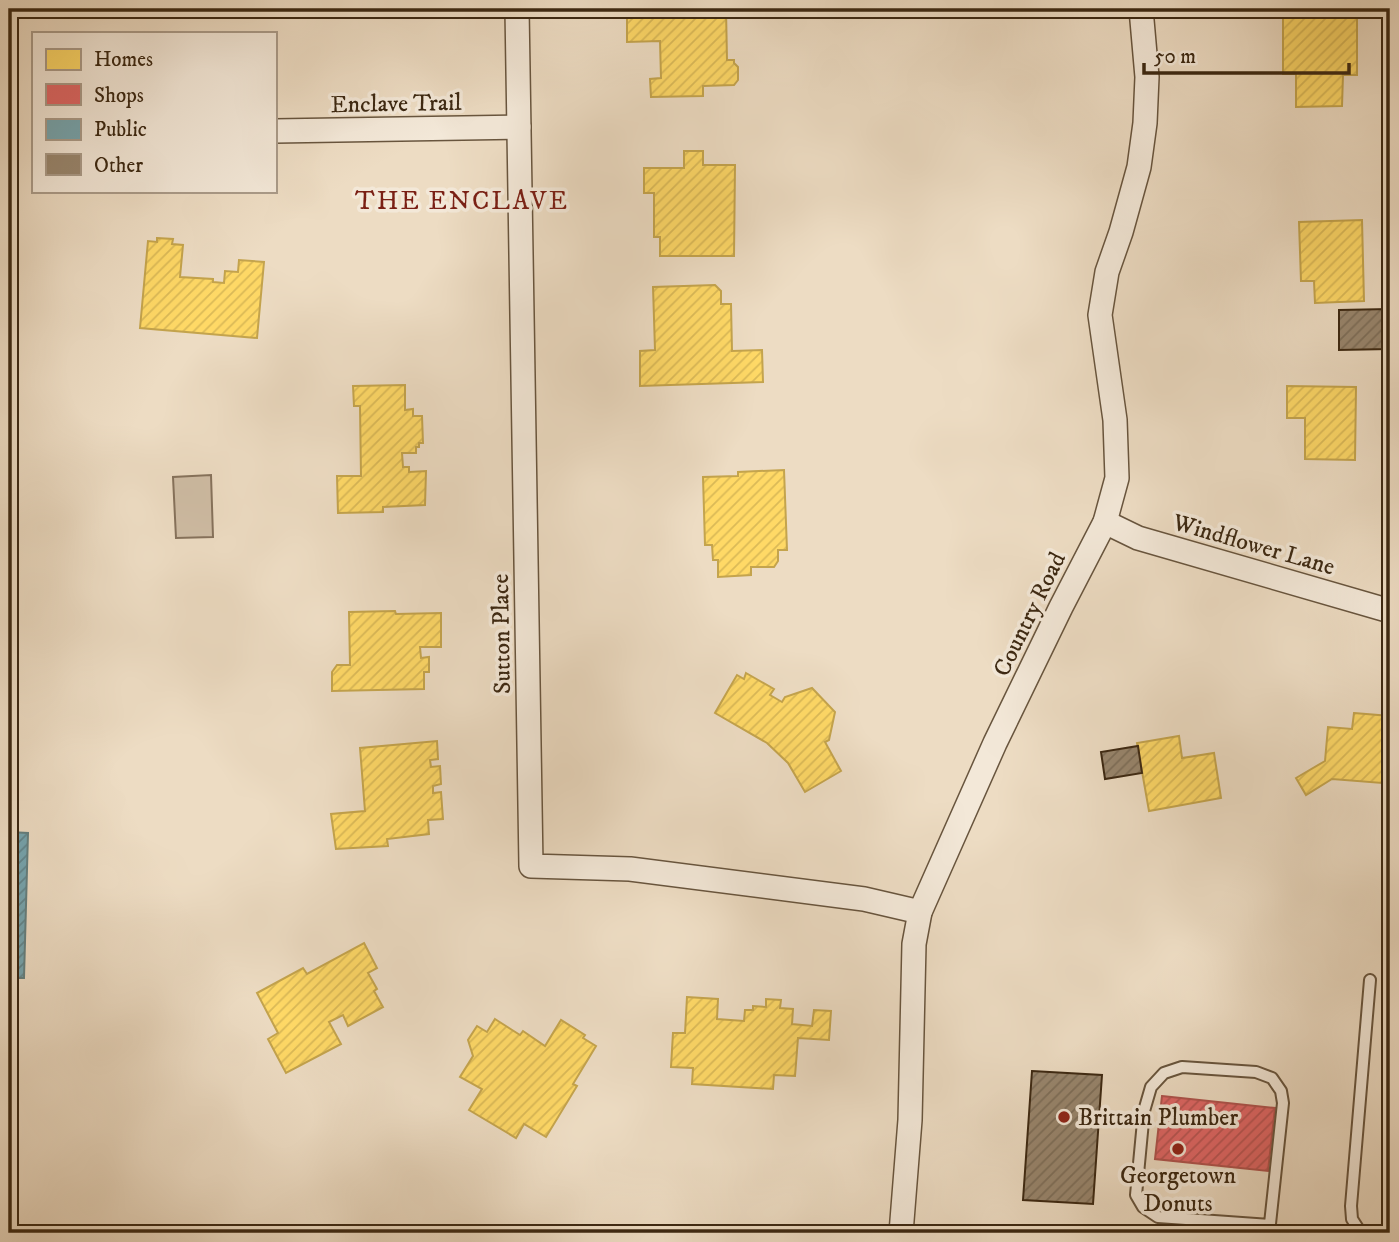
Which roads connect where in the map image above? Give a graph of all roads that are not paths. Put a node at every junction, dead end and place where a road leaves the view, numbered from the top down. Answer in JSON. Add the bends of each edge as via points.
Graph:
{"nodes":[{"id":1,"x":517,"y":9,"type":"edge"},
{"id":2,"x":1142,"y":9,"type":"edge"},
{"id":3,"x":519,"y":127,"type":"junction"},
{"id":4,"x":276,"y":131,"type":"edge"},
{"id":5,"x":1105,"y":522,"type":"junction"},
{"id":6,"x":1390,"y":611,"type":"edge"},
{"id":7,"x":920,"y":912,"type":"junction"},
{"id":8,"x":1370,"y":980,"type":"dead end"},
{"id":9,"x":1269,"y":1229,"type":"edge"},
{"id":10,"x":901,"y":1233,"type":"edge"},
{"id":11,"x":1361,"y":1233,"type":"edge"}],
"edges":[{"from":1,"to":3,"type":"street","name":"Sutton Place"},
{"from":2,"to":5,"type":"street","name":"Country Road","via":[[1147,78],[1139,167],[1107,272],[1100,315],[1115,420],[1117,478]]},
{"from":3,"to":4,"type":"street","name":"Enclave Trail"},
{"from":3,"to":7,"type":"street","name":"Sutton Place","via":[[531,866],[640,871],[864,898]]},
{"from":5,"to":6,"type":"street","name":"Windflower Lane","via":[[1138,538]]},
{"from":5,"to":7,"type":"street","name":"Country Road","via":[[995,743]]},
{"from":7,"to":10,"type":"street","name":"Country Road","via":[[914,944],[910,1120]]},
{"from":8,"to":11,"type":"lane","via":[[1351,1206],[1352,1219]]},
{"from":9,"to":9,"type":"lane","via":[[1281,1091],[1272,1078],[1256,1072],[1182,1067],[1164,1073],[1151,1087],[1144,1111],[1136,1195],[1143,1207],[1158,1217]]}]}
